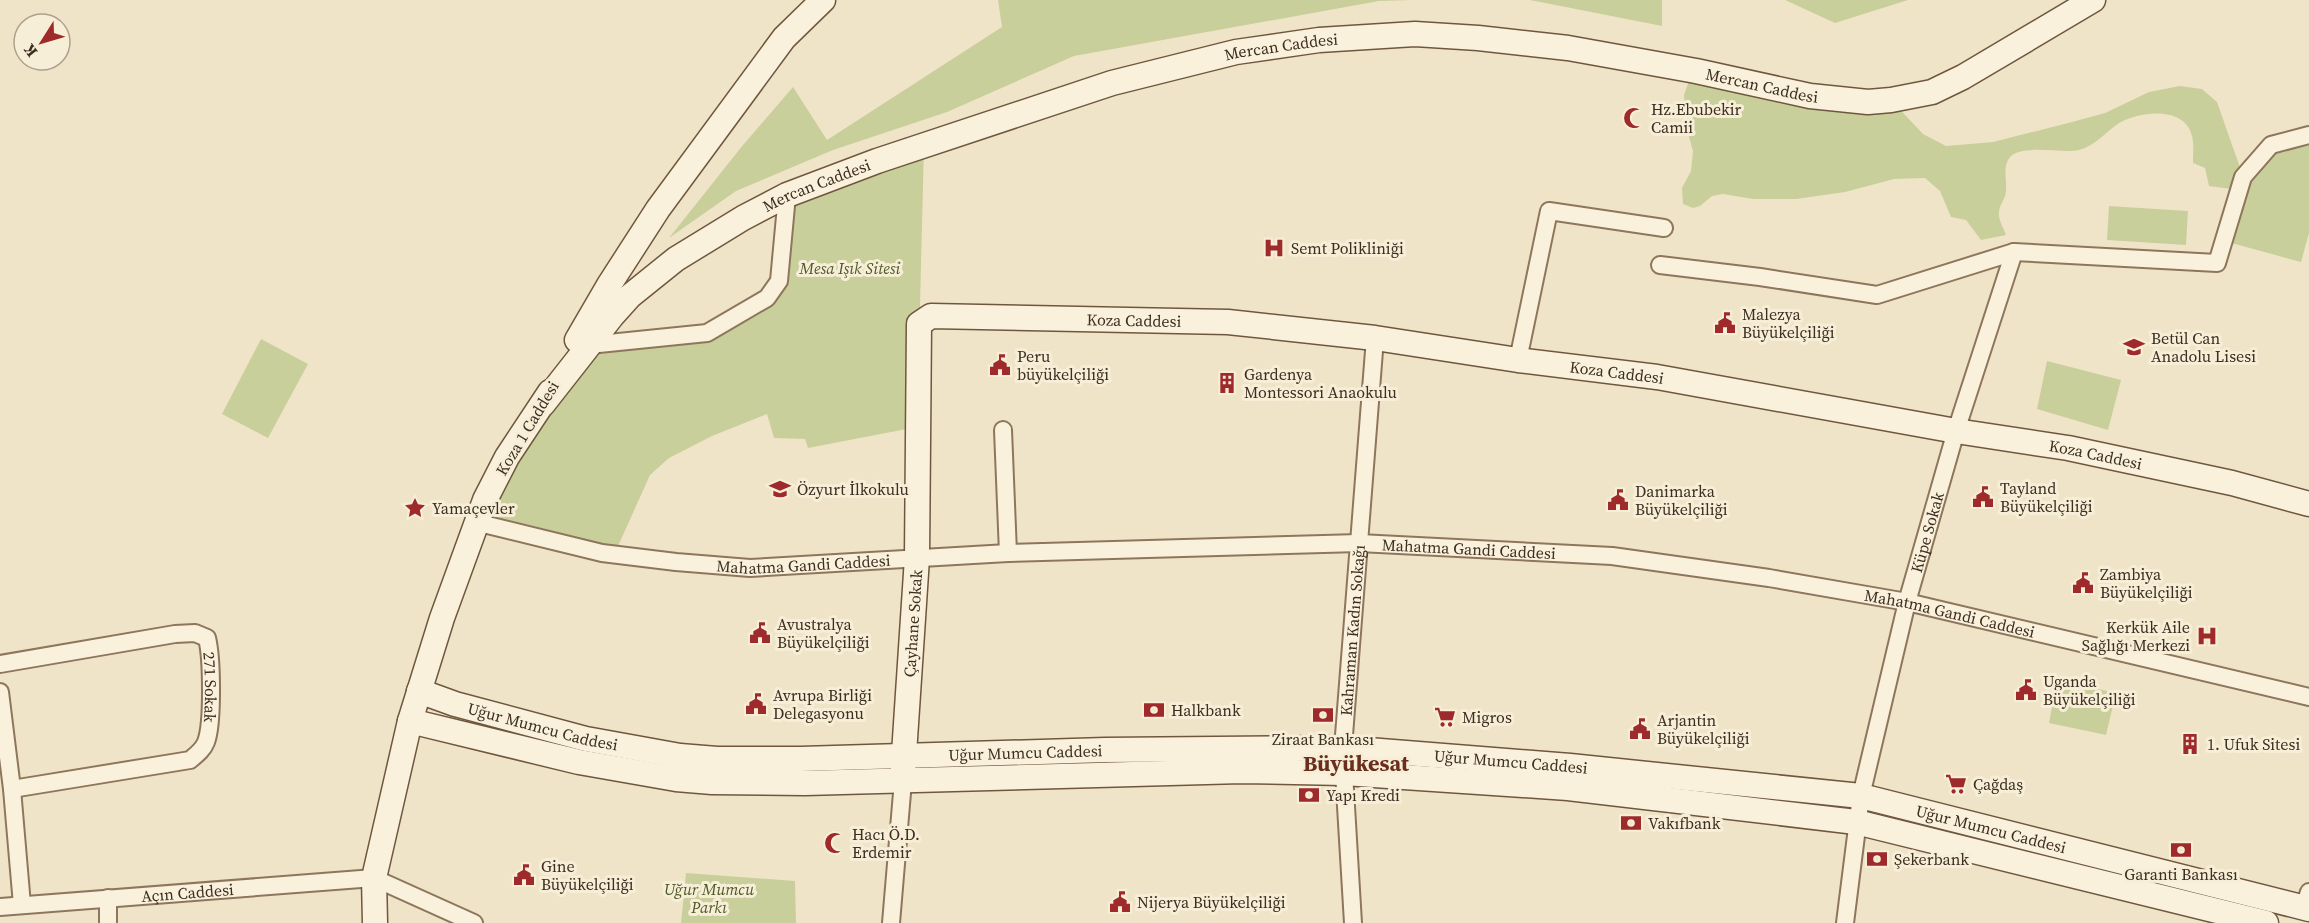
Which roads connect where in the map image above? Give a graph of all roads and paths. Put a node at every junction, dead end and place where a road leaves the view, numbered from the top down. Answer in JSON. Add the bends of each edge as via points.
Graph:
{"nodes":[{"id":1,"x":823,"y":0,"type":"edge"},
{"id":2,"x":2093,"y":0,"type":"edge"},
{"id":3,"x":2309,"y":135,"type":"edge"},
{"id":4,"x":787,"y":195,"type":"junction"},
{"id":5,"x":1664,"y":228,"type":"dead end"},
{"id":6,"x":2014,"y":252,"type":"junction"},
{"id":7,"x":1660,"y":265,"type":"dead end"},
{"id":8,"x":918,"y":324,"type":"joint"},
{"id":9,"x":1375,"y":338,"type":"junction"},
{"id":10,"x":589,"y":345,"type":"junction"},
{"id":11,"x":1518,"y":360,"type":"junction"},
{"id":12,"x":543,"y":404,"type":"junction"},
{"id":13,"x":1003,"y":430,"type":"dead end"},
{"id":14,"x":1956,"y":431,"type":"junction"},
{"id":15,"x":2309,"y":504,"type":"edge"},
{"id":16,"x":475,"y":522,"type":"junction"},
{"id":17,"x":1359,"y":543,"type":"junction"},
{"id":18,"x":1008,"y":553,"type":"junction"},
{"id":19,"x":916,"y":558,"type":"junction"},
{"id":20,"x":1907,"y":602,"type":"junction"},
{"id":21,"x":0,"y":664,"type":"edge"},
{"id":22,"x":419,"y":691,"type":"junction"},
{"id":23,"x":0,"y":692,"type":"edge"},
{"id":24,"x":2309,"y":697,"type":"edge"},
{"id":25,"x":410,"y":721,"type":"junction"},
{"id":26,"x":1343,"y":748,"type":"junction"},
{"id":27,"x":904,"y":755,"type":"junction"},
{"id":28,"x":1344,"y":773,"type":"junction"},
{"id":29,"x":903,"y":781,"type":"junction"},
{"id":30,"x":12,"y":789,"type":"junction"},
{"id":31,"x":1860,"y":796,"type":"junction"},
{"id":32,"x":1856,"y":822,"type":"junction"},
{"id":33,"x":374,"y":878,"type":"junction"},
{"id":34,"x":108,"y":898,"type":"junction"},
{"id":35,"x":22,"y":905,"type":"junction"},
{"id":36,"x":0,"y":907,"type":"edge"},
{"id":37,"x":2305,"y":908,"type":"edge"},
{"id":38,"x":108,"y":923,"type":"edge"},
{"id":39,"x":375,"y":923,"type":"edge"},
{"id":40,"x":474,"y":923,"type":"edge"},
{"id":41,"x":891,"y":923,"type":"edge"},
{"id":42,"x":1353,"y":923,"type":"edge"},
{"id":43,"x":1845,"y":923,"type":"edge"},
{"id":44,"x":2266,"y":923,"type":"edge"}],
"edges":[{"from":1,"to":12,"type":"main road","name":"Koza 1 Caddesi","via":[[784,38],[658,209],[609,285]]},
{"from":2,"to":4,"type":"main road","name":"Mercan Caddesi","via":[[1932,92],[1868,102],[1810,96],[1675,67],[1527,43],[1415,34],[1318,40],[1236,52],[1112,83]]},
{"from":3,"to":6,"type":"street","via":[[2271,145],[2243,177],[2217,263]]},
{"from":4,"to":10,"type":"main road","name":"Mercan Caddesi","via":[[675,259],[612,316]]},
{"from":4,"to":10,"type":"street","via":[[779,281],[767,298],[707,333]]},
{"from":5,"to":11,"type":"street","via":[[1550,211]]},
{"from":6,"to":7,"type":"street","via":[[1877,296]]},
{"from":6,"to":14,"type":"street","name":"Küpe Sokak"},
{"from":8,"to":9,"type":"main road","name":"Koza Caddesi","via":[[931,316],[1228,322]]},
{"from":8,"to":19,"type":"main road","name":"Çayhane Sokak"},
{"from":9,"to":11,"type":"main road","name":"Koza Caddesi"},
{"from":9,"to":17,"type":"street","name":"Kahraman Kadın Sokağı"},
{"from":10,"to":12,"type":"main road","name":"Mercan Caddesi"},
{"from":11,"to":14,"type":"main road","name":"Koza Caddesi","via":[[1657,377]]},
{"from":12,"to":16,"type":"main road","name":"Koza 1 Caddesi","via":[[507,457]]},
{"from":13,"to":18,"type":"street"},
{"from":14,"to":15,"type":"main road","name":"Koza Caddesi","via":[[2068,448],[2232,483]]},
{"from":14,"to":20,"type":"street","name":"Küpe Sokak"},
{"from":16,"to":19,"type":"street","name":"Mahatma Gandi Caddesi","via":[[602,554],[676,562],[772,568]]},
{"from":16,"to":22,"type":"main road","name":"Koza 1 Caddesi"},
{"from":17,"to":18,"type":"street","name":"Mahatma Gandi Caddesi"},
{"from":17,"to":20,"type":"street","name":"Mahatma Gandi Caddesi","via":[[1634,558]]},
{"from":17,"to":26,"type":"street","name":"Kahraman Kadın Sokağı"},
{"from":18,"to":19,"type":"street","name":"Mahatma Gandi Caddesi"},
{"from":19,"to":27,"type":"main road","name":"Çayhane Sokak"},
{"from":20,"to":24,"type":"street","name":"Mahatma Gandi Caddesi"},
{"from":20,"to":31,"type":"street","name":"Küpe Sokak"},
{"from":21,"to":30,"type":"street","name":"271 Sokak","via":[[175,634],[195,633],[207,638],[210,652],[208,730],[205,744],[190,760]]},
{"from":22,"to":25,"type":"main road","name":"Koza 1 Caddesi"},
{"from":22,"to":27,"type":"main road","name":"Uğur Mumcu Caddesi","via":[[586,739],[680,756],[772,759]]},
{"from":23,"to":30,"type":"street"},
{"from":25,"to":29,"type":"main road","name":"Uğur Mumcu Caddesi","via":[[579,762],[676,779],[759,783]]},
{"from":25,"to":33,"type":"main road","name":"Koza 1 Caddesi"},
{"from":26,"to":27,"type":"main road","name":"Uğur Mumcu Caddesi"},
{"from":26,"to":28,"type":"main road","name":"Kahraman Kadın Sokağı"},
{"from":26,"to":31,"type":"main road","name":"Uğur Mumcu Caddesi","via":[[1570,766]]},
{"from":27,"to":29,"type":"main road","name":"Çayhane Sokak"},
{"from":28,"to":29,"type":"main road","name":"Uğur Mumcu Caddesi","via":[[1104,773]]},
{"from":28,"to":32,"type":"main road","name":"Uğur Mumcu Caddesi","via":[[1568,788]]},
{"from":28,"to":42,"type":"street","name":"Kahraman Kadın Sokağı"},
{"from":29,"to":41,"type":"street","name":"Çayhane Sokak"},
{"from":30,"to":35,"type":"street"},
{"from":31,"to":32,"type":"street","name":"Küpe Sokak"},
{"from":31,"to":37,"type":"main road","name":"Uğur Mumcu Caddesi"},
{"from":32,"to":43,"type":"street","name":"Küpe Sokak"},
{"from":32,"to":44,"type":"main road","name":"Uğur Mumcu Caddesi"},
{"from":33,"to":34,"type":"street","name":"Açın Caddesi"},
{"from":33,"to":39,"type":"main road","name":"Koza 1 Caddesi"},
{"from":33,"to":40,"type":"street"},
{"from":34,"to":35,"type":"street","name":"Açın Caddesi"},
{"from":34,"to":38,"type":"street"},
{"from":35,"to":36,"type":"street","name":"Açın Caddesi"}]}
